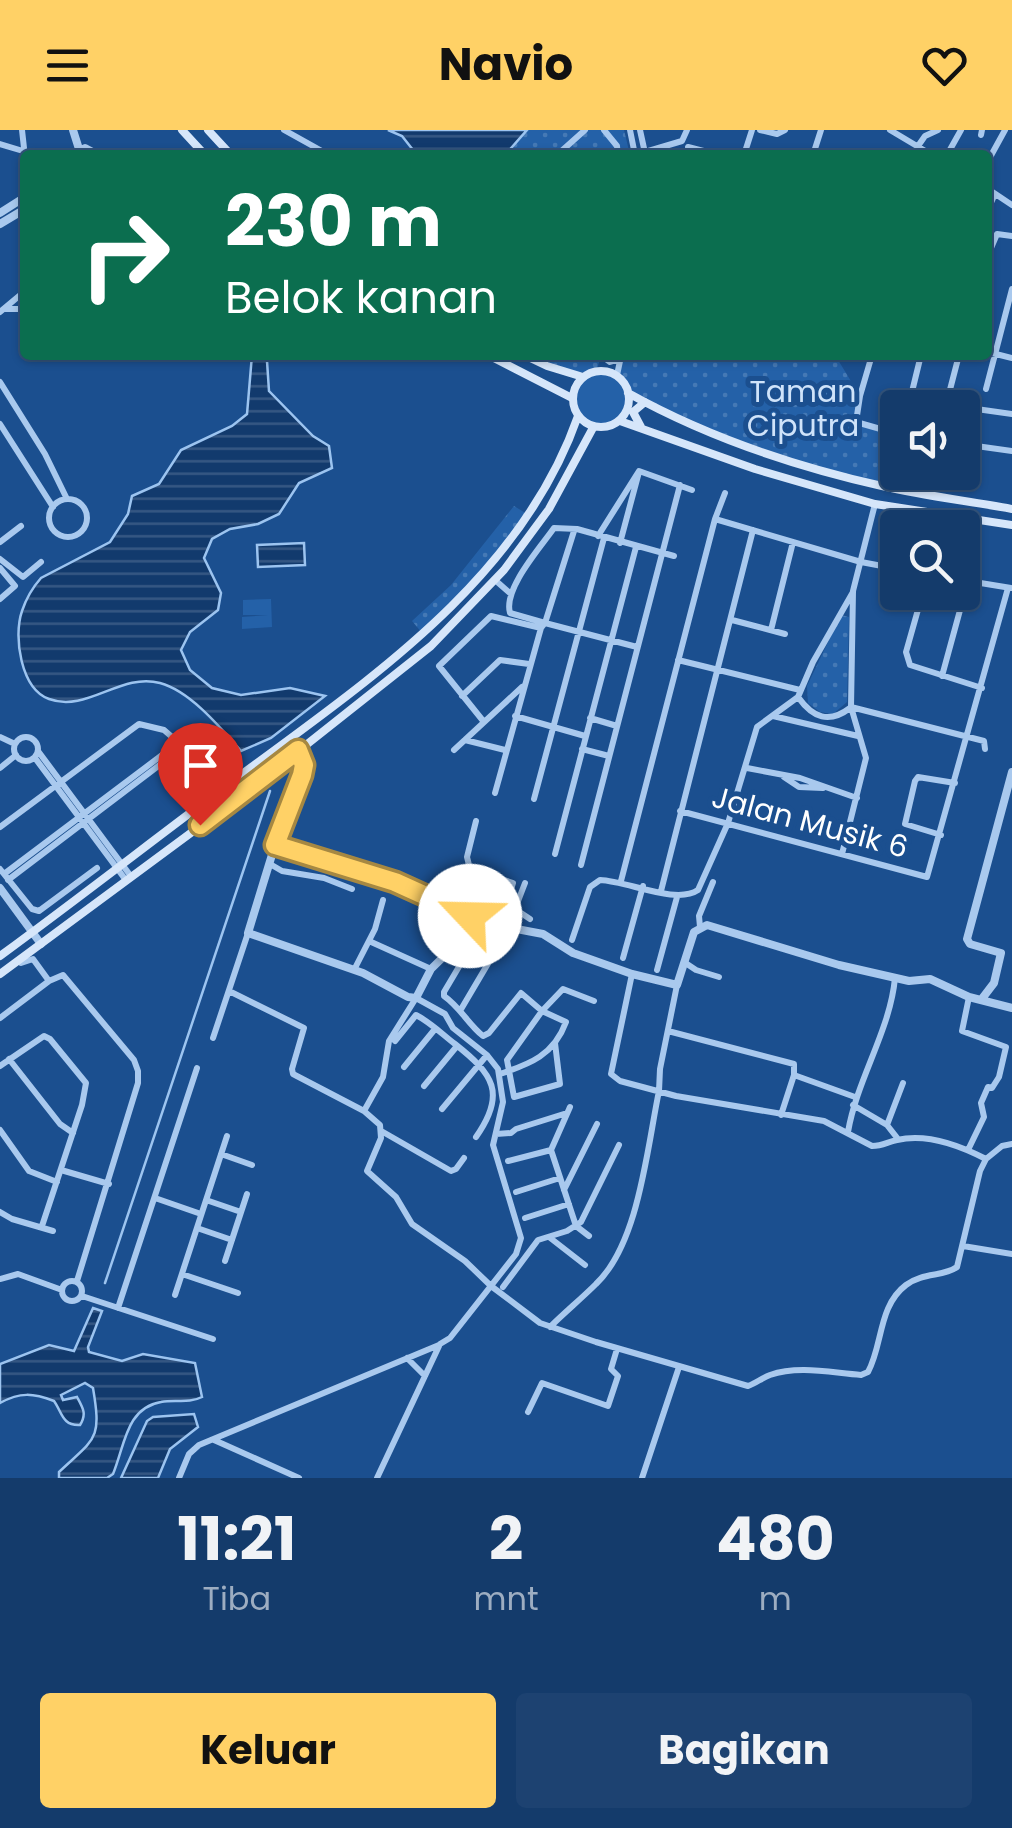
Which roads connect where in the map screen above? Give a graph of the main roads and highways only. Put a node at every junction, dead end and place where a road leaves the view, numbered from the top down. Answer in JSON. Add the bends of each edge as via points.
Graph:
{"nodes":[{"id":1,"x":182,"y":130,"type":"edge"},
{"id":2,"x":208,"y":130,"type":"edge"},
{"id":3,"x":200,"y":150,"type":"edge"},
{"id":4,"x":226,"y":150,"type":"edge"},
{"id":5,"x":498,"y":360,"type":"edge"},
{"id":6,"x":537,"y":360,"type":"edge"},
{"id":7,"x":562,"y":370,"type":"junction"},
{"id":8,"x":583,"y":376,"type":"junction"},
{"id":9,"x":552,"y":388,"type":"junction"},
{"id":10,"x":628,"y":393,"type":"junction"},
{"id":11,"x":572,"y":398,"type":"junction"},
{"id":12,"x":645,"y":402,"type":"junction"},
{"id":13,"x":578,"y":416,"type":"junction"},
{"id":14,"x":620,"y":421,"type":"junction"},
{"id":15,"x":594,"y":426,"type":"junction"},
{"id":16,"x":641,"y":427,"type":"junction"},
{"id":17,"x":573,"y":431,"type":"junction"},
{"id":18,"x":588,"y":439,"type":"junction"},
{"id":19,"x":818,"y":470,"type":"junction"},
{"id":20,"x":812,"y":487,"type":"junction"},
{"id":21,"x":947,"y":497,"type":"junction"},
{"id":22,"x":910,"y":510,"type":"edge"},
{"id":23,"x":948,"y":510,"type":"edge"},
{"id":24,"x":1012,"y":510,"type":"edge"},
{"id":25,"x":980,"y":521,"type":"edge"},
{"id":26,"x":1012,"y":525,"type":"edge"},
{"id":27,"x":362,"y":683,"type":"junction"},
{"id":28,"x":370,"y":694,"type":"junction"},
{"id":29,"x":190,"y":813,"type":"junction"},
{"id":30,"x":200,"y":825,"type":"junction"},
{"id":31,"x":0,"y":956,"type":"edge"},
{"id":32,"x":0,"y":976,"type":"edge"}],
"edges":[{"from":1,"to":3,"type":"main road"},
{"from":2,"to":4,"type":"main road"},
{"from":5,"to":9,"type":"main road"},
{"from":6,"to":7,"type":"main road"},
{"from":7,"to":8,"type":"main road"},
{"from":7,"to":9,"type":"main road","via":[[564,383]]},
{"from":8,"to":10,"type":"main road","via":[[598,370],[617,375]]},
{"from":8,"to":11,"type":"main road"},
{"from":9,"to":11,"type":"main road"},
{"from":10,"to":12,"type":"main road"},
{"from":10,"to":14,"type":"main road"},
{"from":11,"to":13,"type":"main road"},
{"from":12,"to":16,"type":"main road","via":[[633,412]]},
{"from":12,"to":19,"type":"main road","via":[[726,441]]},
{"from":13,"to":15,"type":"main road"},
{"from":13,"to":17,"type":"main road"},
{"from":14,"to":15,"type":"main road"},
{"from":14,"to":16,"type":"main road"},
{"from":15,"to":18,"type":"main road"},
{"from":16,"to":20,"type":"main road"},
{"from":17,"to":18,"type":"main road","via":[[583,430]]},
{"from":17,"to":27,"type":"main road","via":[[558,467],[493,560],[440,618]]},
{"from":18,"to":28,"type":"main road","via":[[549,509],[495,580],[432,646]]},
{"from":19,"to":20,"type":"main road"},
{"from":19,"to":21,"type":"main road"},
{"from":20,"to":22,"type":"main road"},
{"from":21,"to":23,"type":"main road"},
{"from":21,"to":24,"type":"main road"},
{"from":25,"to":26,"type":"main road"},
{"from":27,"to":28,"type":"main road"},
{"from":27,"to":29,"type":"main road"},
{"from":28,"to":30,"type":"main road"},
{"from":29,"to":30,"type":"main road"},
{"from":29,"to":31,"type":"main road"},
{"from":30,"to":32,"type":"main road"}]}
